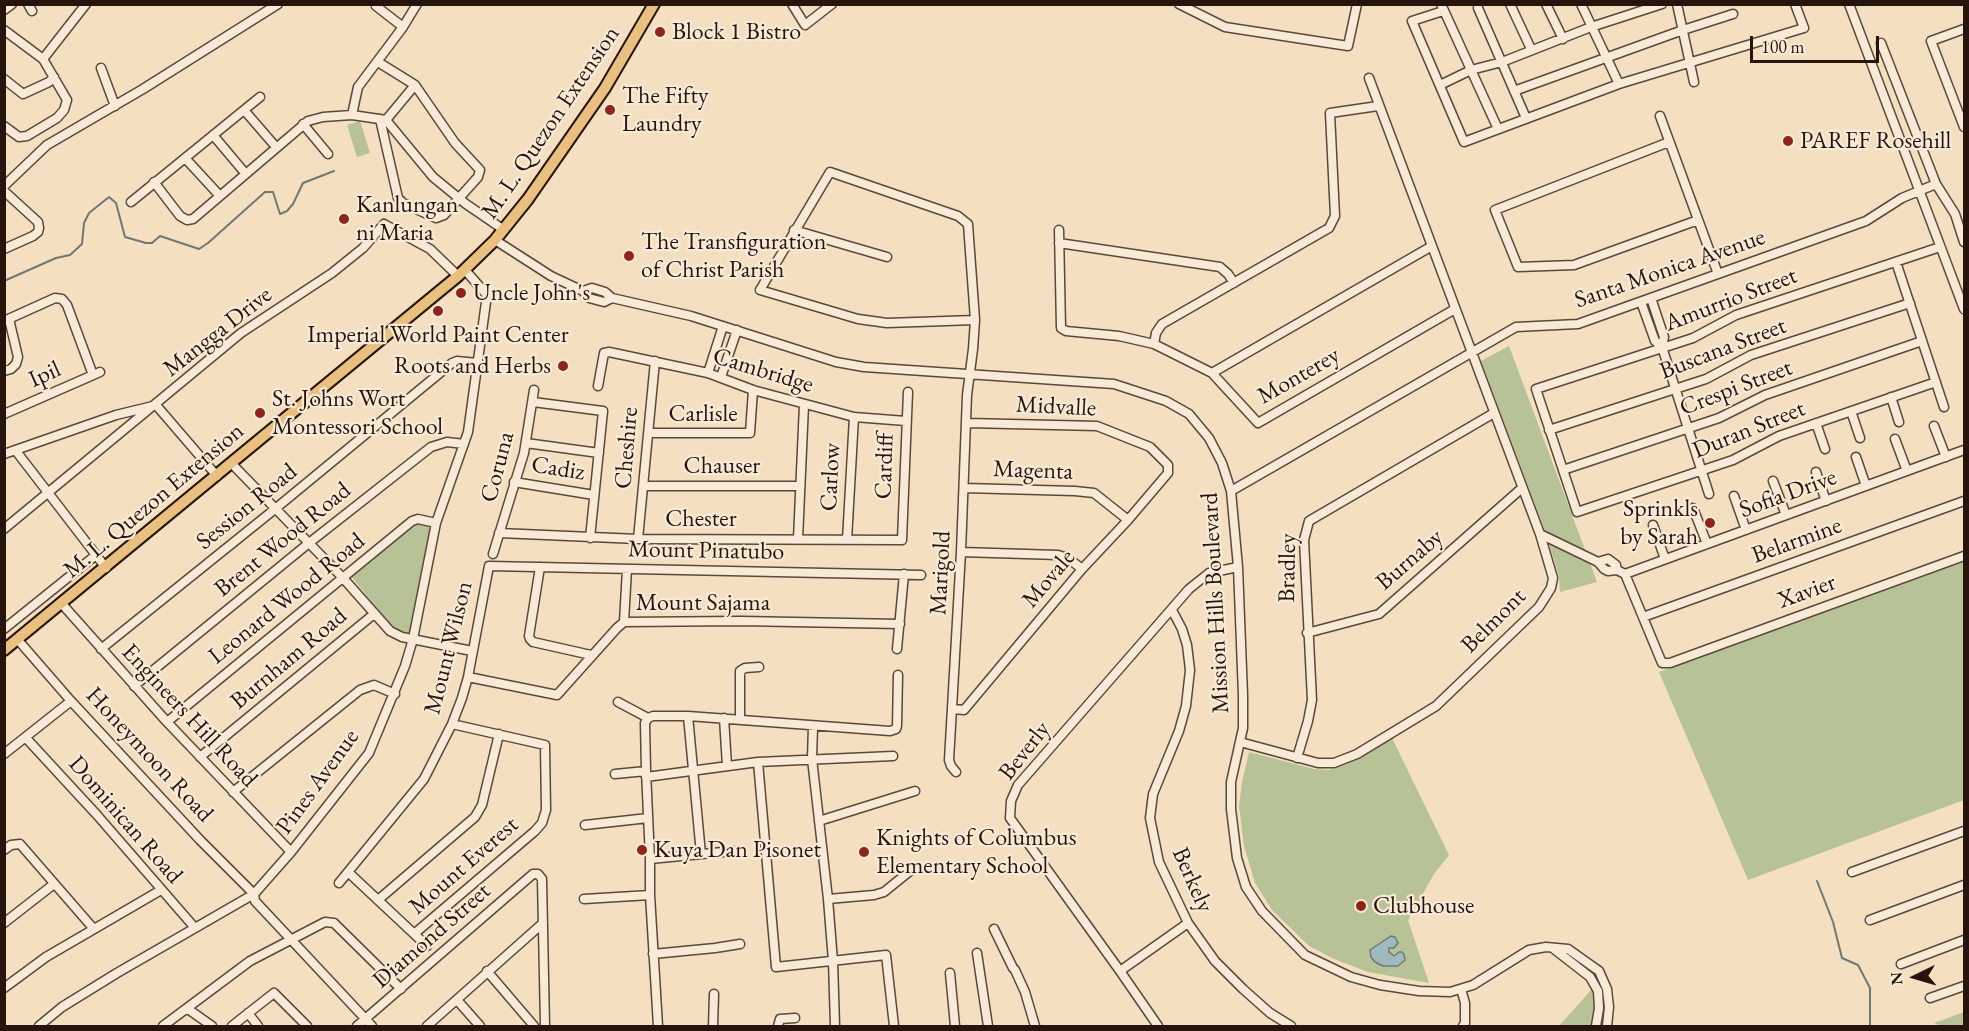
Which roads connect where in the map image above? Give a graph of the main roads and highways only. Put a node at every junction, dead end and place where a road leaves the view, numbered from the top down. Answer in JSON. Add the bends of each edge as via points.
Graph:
{"nodes":[{"id":1,"x":654,"y":4,"type":"edge"},
{"id":2,"x":4,"y":650,"type":"edge"}],
"edges":[{"from":1,"to":2,"type":"main road","name":"M. L. Quezon Extension","via":[[605,88],[495,240],[461,273]]}]}
